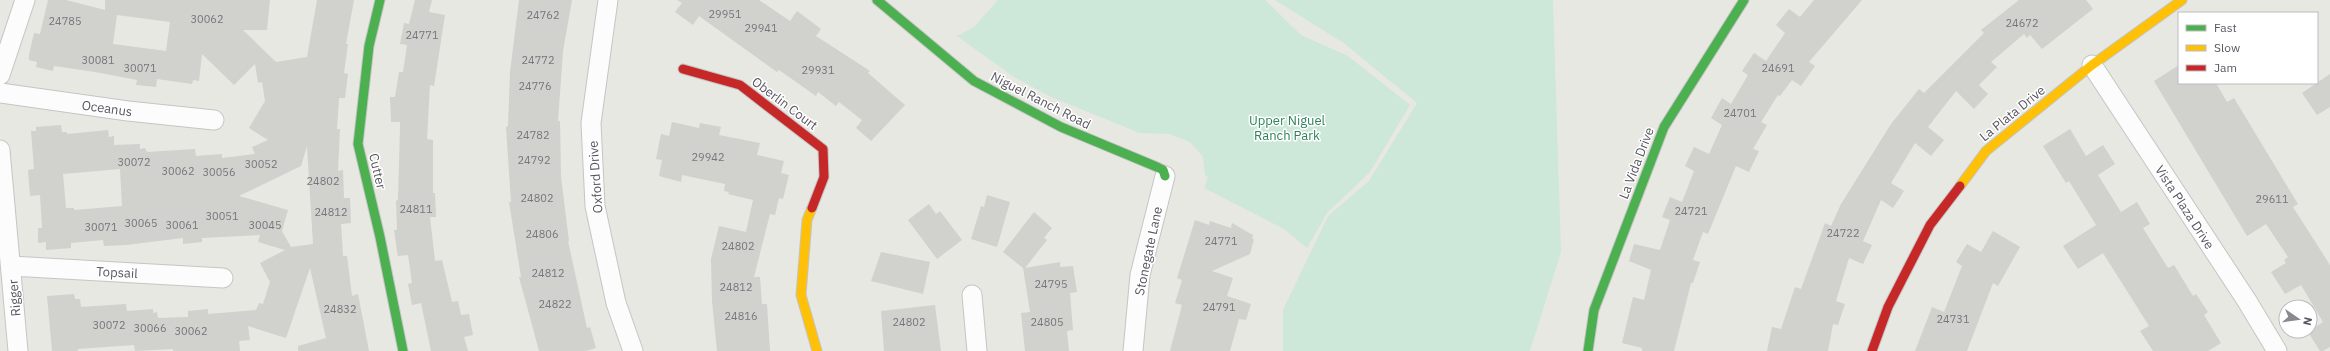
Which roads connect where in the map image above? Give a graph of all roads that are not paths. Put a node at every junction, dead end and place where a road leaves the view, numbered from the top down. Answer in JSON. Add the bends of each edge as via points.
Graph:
{"nodes":[{"id":1,"x":25,"y":0,"type":"edge"},
{"id":2,"x":380,"y":0,"type":"edge"},
{"id":3,"x":608,"y":0,"type":"edge"},
{"id":4,"x":877,"y":0,"type":"edge"},
{"id":5,"x":1744,"y":0,"type":"edge"},
{"id":6,"x":2182,"y":0,"type":"edge"},
{"id":7,"x":2092,"y":65,"type":"junction"},
{"id":8,"x":683,"y":69,"type":"dead end"},
{"id":9,"x":0,"y":75,"type":"edge"},
{"id":10,"x":0,"y":92,"type":"edge"},
{"id":11,"x":214,"y":120,"type":"dead end"},
{"id":12,"x":0,"y":150,"type":"edge"},
{"id":13,"x":1165,"y":176,"type":"joint"},
{"id":14,"x":11,"y":266,"type":"junction"},
{"id":15,"x":223,"y":278,"type":"dead end"},
{"id":16,"x":972,"y":295,"type":"dead end"},
{"id":17,"x":402,"y":349,"type":"edge"},
{"id":18,"x":18,"y":351,"type":"edge"},
{"id":19,"x":633,"y":351,"type":"edge"},
{"id":20,"x":817,"y":351,"type":"edge"},
{"id":21,"x":976,"y":351,"type":"edge"},
{"id":22,"x":1133,"y":351,"type":"edge"},
{"id":23,"x":1588,"y":351,"type":"edge"},
{"id":24,"x":1872,"y":351,"type":"edge"},
{"id":25,"x":2277,"y":351,"type":"edge"}],
"edges":[{"from":1,"to":9,"type":"street"},
{"from":2,"to":17,"type":"street","name":"Cutter","via":[[369,46],[358,144]]},
{"from":3,"to":19,"type":"street","name":"Oxford Drive","via":[[591,123],[595,206],[616,303]]},
{"from":4,"to":13,"type":"street","name":"Niguel Ranch Road","via":[[974,81],[1061,127],[1157,167],[1163,170]]},
{"from":5,"to":23,"type":"street","name":"La Vida Drive","via":[[1664,127],[1594,310]]},
{"from":6,"to":7,"type":"street","name":"La Plata Drive"},
{"from":7,"to":24,"type":"street","name":"La Plata Drive","via":[[1986,151],[1930,226],[1888,307]]},
{"from":7,"to":25,"type":"street","name":"Vista Plaza Drive"},
{"from":8,"to":20,"type":"street","name":"Oberlin Court","via":[[740,85],[823,149],[824,177],[807,220],[801,295]]},
{"from":10,"to":11,"type":"street","name":"Oceanus","via":[[128,111]]},
{"from":12,"to":14,"type":"street","name":"Rigger"},
{"from":13,"to":22,"type":"street","name":"Stonegate Lane","via":[[1140,275]]},
{"from":14,"to":15,"type":"street","name":"Topsail"},
{"from":14,"to":18,"type":"street","name":"Rigger"},
{"from":16,"to":21,"type":"street"}]}
